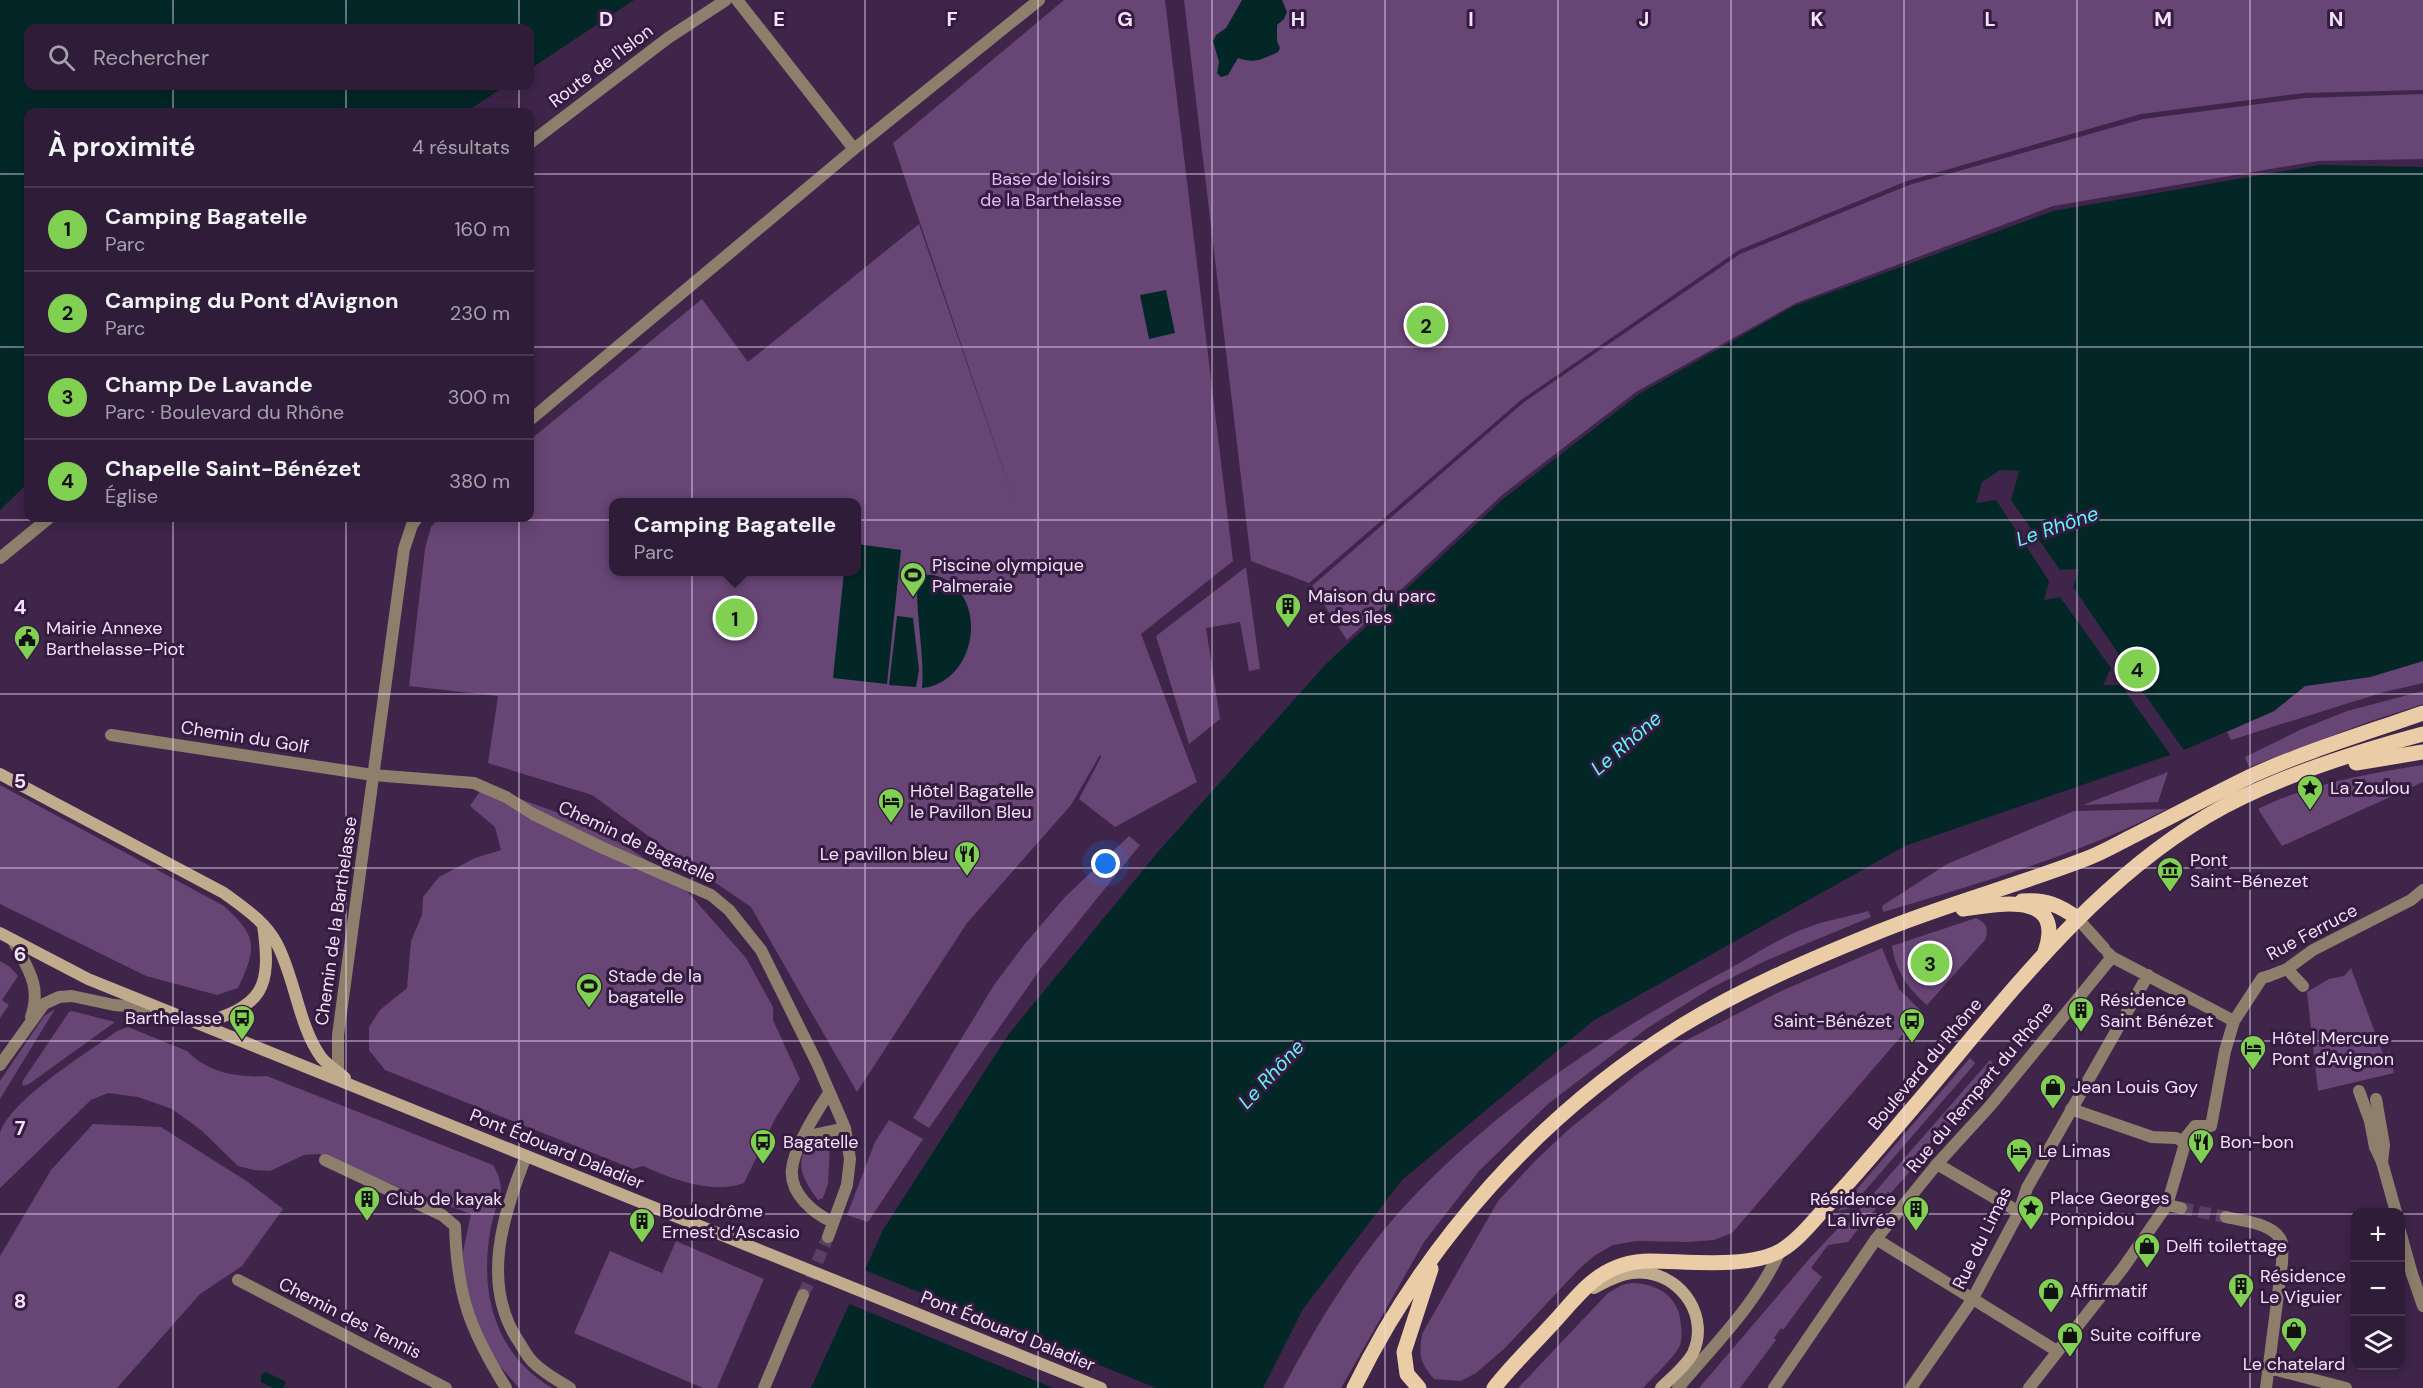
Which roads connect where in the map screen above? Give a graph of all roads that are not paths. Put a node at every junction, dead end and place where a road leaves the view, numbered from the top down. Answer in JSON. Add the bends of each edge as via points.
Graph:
{"nodes":[{"id":1,"x":726,"y":0,"type":"edge"},
{"id":2,"x":737,"y":0,"type":"edge"},
{"id":3,"x":1039,"y":0,"type":"edge"},
{"id":4,"x":534,"y":140,"type":"edge"},
{"id":5,"x":854,"y":149,"type":"junction"},
{"id":6,"x":534,"y":417,"type":"edge"},
{"id":7,"x":44,"y":522,"type":"edge"},
{"id":8,"x":414,"y":522,"type":"edge"},
{"id":9,"x":0,"y":558,"type":"edge"},
{"id":10,"x":2423,"y":713,"type":"edge"},
{"id":11,"x":2423,"y":734,"type":"edge"},
{"id":12,"x":111,"y":735,"type":"dead end"},
{"id":13,"x":2423,"y":752,"type":"edge"},
{"id":14,"x":2306,"y":772,"type":"junction"},
{"id":15,"x":0,"y":774,"type":"edge"},
{"id":16,"x":373,"y":775,"type":"junction"},
{"id":17,"x":2423,"y":890,"type":"edge"},
{"id":18,"x":2010,"y":902,"type":"junction"},
{"id":19,"x":1934,"y":912,"type":"junction"},
{"id":20,"x":2078,"y":918,"type":"junction"},
{"id":21,"x":263,"y":924,"type":"junction"},
{"id":22,"x":0,"y":933,"type":"edge"},
{"id":23,"x":13,"y":940,"type":"junction"},
{"id":24,"x":2045,"y":952,"type":"junction"},
{"id":25,"x":2108,"y":953,"type":"junction"},
{"id":26,"x":2287,"y":969,"type":"junction"},
{"id":27,"x":2148,"y":975,"type":"junction"},
{"id":28,"x":2303,"y":986,"type":"dead end"},
{"id":29,"x":163,"y":1008,"type":"junction"},
{"id":30,"x":30,"y":1021,"type":"junction"},
{"id":31,"x":2234,"y":1021,"type":"junction"},
{"id":32,"x":200,"y":1024,"type":"junction"},
{"id":33,"x":0,"y":1065,"type":"edge"},
{"id":34,"x":338,"y":1072,"type":"junction"},
{"id":35,"x":351,"y":1084,"type":"junction"},
{"id":36,"x":2359,"y":1090,"type":"dead end"},
{"id":37,"x":829,"y":1093,"type":"junction"},
{"id":38,"x":2376,"y":1099,"type":"dead end"},
{"id":39,"x":2071,"y":1109,"type":"junction"},
{"id":40,"x":845,"y":1128,"type":"junction"},
{"id":41,"x":2183,"y":1141,"type":"junction"},
{"id":42,"x":802,"y":1143,"type":"junction"},
{"id":43,"x":526,"y":1156,"type":"junction"},
{"id":44,"x":325,"y":1160,"type":"dead end"},
{"id":45,"x":2382,"y":1162,"type":"junction"},
{"id":46,"x":1937,"y":1164,"type":"junction"},
{"id":47,"x":2167,"y":1205,"type":"junction"},
{"id":48,"x":2181,"y":1208,"type":"tunnel mouth"},
{"id":49,"x":2395,"y":1208,"type":"edge"},
{"id":50,"x":2019,"y":1212,"type":"junction"},
{"id":51,"x":2226,"y":1217,"type":"tunnel mouth"},
{"id":52,"x":833,"y":1222,"type":"junction"},
{"id":53,"x":828,"y":1237,"type":"tunnel mouth"},
{"id":54,"x":1876,"y":1239,"type":"junction"},
{"id":55,"x":2405,"y":1249,"type":"edge"},
{"id":56,"x":1780,"y":1251,"type":"junction"},
{"id":57,"x":1438,"y":1252,"type":"junction"},
{"id":58,"x":238,"y":1280,"type":"dead end"},
{"id":59,"x":803,"y":1295,"type":"tunnel mouth"},
{"id":60,"x":1577,"y":1297,"type":"junction"},
{"id":61,"x":1972,"y":1300,"type":"junction"},
{"id":62,"x":2423,"y":1306,"type":"edge"},
{"id":63,"x":2057,"y":1351,"type":"junction"},
{"id":64,"x":2269,"y":1368,"type":"junction"},
{"id":65,"x":439,"y":1386,"type":"edge"},
{"id":66,"x":1492,"y":1387,"type":"edge"},
{"id":67,"x":506,"y":1388,"type":"edge"},
{"id":68,"x":570,"y":1388,"type":"edge"},
{"id":69,"x":764,"y":1388,"type":"edge"},
{"id":70,"x":1101,"y":1388,"type":"edge"},
{"id":71,"x":1354,"y":1388,"type":"edge"},
{"id":72,"x":1419,"y":1388,"type":"edge"},
{"id":73,"x":1661,"y":1388,"type":"edge"},
{"id":74,"x":1678,"y":1388,"type":"edge"},
{"id":75,"x":1774,"y":1388,"type":"edge"},
{"id":76,"x":1911,"y":1388,"type":"edge"},
{"id":77,"x":2029,"y":1388,"type":"edge"},
{"id":78,"x":2266,"y":1388,"type":"edge"},
{"id":79,"x":2346,"y":1388,"type":"edge"}],
"edges":[{"from":1,"to":4,"type":"street","name":"Route de l'Islon","via":[[668,38]]},
{"from":2,"to":5,"type":"street"},
{"from":3,"to":5,"type":"street"},
{"from":5,"to":6,"type":"street"},
{"from":7,"to":9,"type":"street"},
{"from":8,"to":16,"type":"street","name":"Chemin de la Barthelasse","via":[[404,549]]},
{"from":10,"to":19,"type":"main road","via":[[2256,774],[2092,857]]},
{"from":11,"to":14,"type":"main road"},
{"from":12,"to":16,"type":"street","name":"Chemin du Golf"},
{"from":13,"to":14,"type":"main road"},
{"from":14,"to":20,"type":"main road","name":"Boulevard du Rhône","via":[[2236,800],[2204,818],[2143,861]]},
{"from":15,"to":21,"type":"main road","via":[[224,893]]},
{"from":16,"to":34,"type":"street","name":"Chemin de la Barthelasse","via":[[338,1035]]},
{"from":16,"to":37,"type":"street","name":"Chemin de Bagatelle","via":[[474,783],[603,848],[711,896],[729,910],[761,950]]},
{"from":17,"to":26,"type":"street","name":"Rue Ferruce","via":[[2412,900],[2313,950]]},
{"from":18,"to":19,"type":"main road"},
{"from":18,"to":20,"type":"main road","via":[[2043,900]]},
{"from":18,"to":24,"type":"main road","via":[[2027,905],[2042,915],[2049,930]]},
{"from":19,"to":57,"type":"main road","via":[[1791,968],[1677,1029],[1547,1126],[1504,1169]]},
{"from":20,"to":24,"type":"main road","name":"Boulevard du Rhône"},
{"from":20,"to":25,"type":"street"},
{"from":21,"to":32,"type":"main road","via":[[268,956],[265,980],[239,1011]]},
{"from":21,"to":34,"type":"main road","via":[[277,942],[315,1045]]},
{"from":22,"to":23,"type":"main road","name":"Pont Édouard Daladier"},
{"from":23,"to":29,"type":"main road","name":"Pont Édouard Daladier","via":[[88,979]]},
{"from":23,"to":30,"type":"street","via":[[32,974],[35,988]]},
{"from":24,"to":56,"type":"main road","name":"Boulevard du Rhône","via":[[1870,1159],[1809,1226]]},
{"from":25,"to":27,"type":"street"},
{"from":25,"to":46,"type":"street","name":"Rue du Rempart du Rhône","via":[[1990,1106]]},
{"from":26,"to":28,"type":"street"},
{"from":26,"to":31,"type":"street","name":"Rue Ferruce","via":[[2262,978]]},
{"from":27,"to":31,"type":"street"},
{"from":27,"to":39,"type":"street","name":"Rue du Limas"},
{"from":29,"to":30,"type":"street","via":[[114,1005],[68,996],[44,1004]]},
{"from":29,"to":32,"type":"main road","name":"Pont Édouard Daladier"},
{"from":30,"to":33,"type":"street"},
{"from":31,"to":41,"type":"street","name":"Rue Ferruce","via":[[2211,1126],[2195,1126]]},
{"from":32,"to":35,"type":"main road","name":"Pont Édouard Daladier"},
{"from":34,"to":35,"type":"main road"},
{"from":35,"to":43,"type":"main road","name":"Pont Édouard Daladier"},
{"from":36,"to":45,"type":"street"},
{"from":37,"to":40,"type":"street","name":"Chemin de Bagatelle"},
{"from":37,"to":42,"type":"street"},
{"from":38,"to":45,"type":"street","via":[[2384,1145]]},
{"from":39,"to":41,"type":"street","via":[[2152,1137]]},
{"from":39,"to":50,"type":"street","name":"Rue du Limas","via":[[2027,1188]]},
{"from":40,"to":42,"type":"street","via":[[813,1135]]},
{"from":40,"to":52,"type":"street","name":"Chemin de Bagatelle","via":[[847,1185]]},
{"from":41,"to":47,"type":"street"},
{"from":42,"to":52,"type":"street","via":[[791,1171],[794,1185],[804,1201]]},
{"from":43,"to":68,"type":"street","via":[[502,1225],[498,1286],[501,1302],[514,1334],[532,1361]]},
{"from":43,"to":70,"type":"main road","name":"Pont Édouard Daladier"},
{"from":44,"to":67,"type":"street","via":[[442,1215],[455,1226],[465,1306],[481,1347]]},
{"from":45,"to":49,"type":"street"},
{"from":46,"to":50,"type":"street"},
{"from":46,"to":54,"type":"street","name":"Rue du Rempart du Rhône"},
{"from":47,"to":48,"type":"street"},
{"from":47,"to":63,"type":"street"},
{"from":50,"to":61,"type":"street","name":"Rue du Limas"},
{"from":51,"to":64,"type":"street","via":[[2262,1225],[2276,1232],[2282,1242]]},
{"from":52,"to":53,"type":"street","name":"Chemin de Bagatelle"},
{"from":54,"to":61,"type":"street"},
{"from":54,"to":75,"type":"street","name":"Rue du Rempart du Rhône"},
{"from":55,"to":62,"type":"street"},
{"from":56,"to":60,"type":"main road","via":[[1743,1260],[1635,1262],[1598,1277]]},
{"from":56,"to":74,"type":"street","name":"Boulevard du Rhône","via":[[1773,1268],[1745,1307]]},
{"from":57,"to":71,"type":"main road","via":[[1399,1305]]},
{"from":57,"to":72,"type":"main road","via":[[1404,1352],[1407,1374]]},
{"from":58,"to":65,"type":"street","name":"Chemin des Tennis"},
{"from":59,"to":69,"type":"street"},
{"from":60,"to":66,"type":"main road"},
{"from":60,"to":73,"type":"main road","via":[[1609,1279],[1646,1272],[1663,1276],[1683,1291],[1699,1327],[1696,1342],[1692,1355]]},
{"from":61,"to":63,"type":"street"},
{"from":61,"to":76,"type":"street","name":"Rue du Limas"},
{"from":63,"to":77,"type":"street"},
{"from":64,"to":78,"type":"street"},
{"from":64,"to":79,"type":"street"}]}
